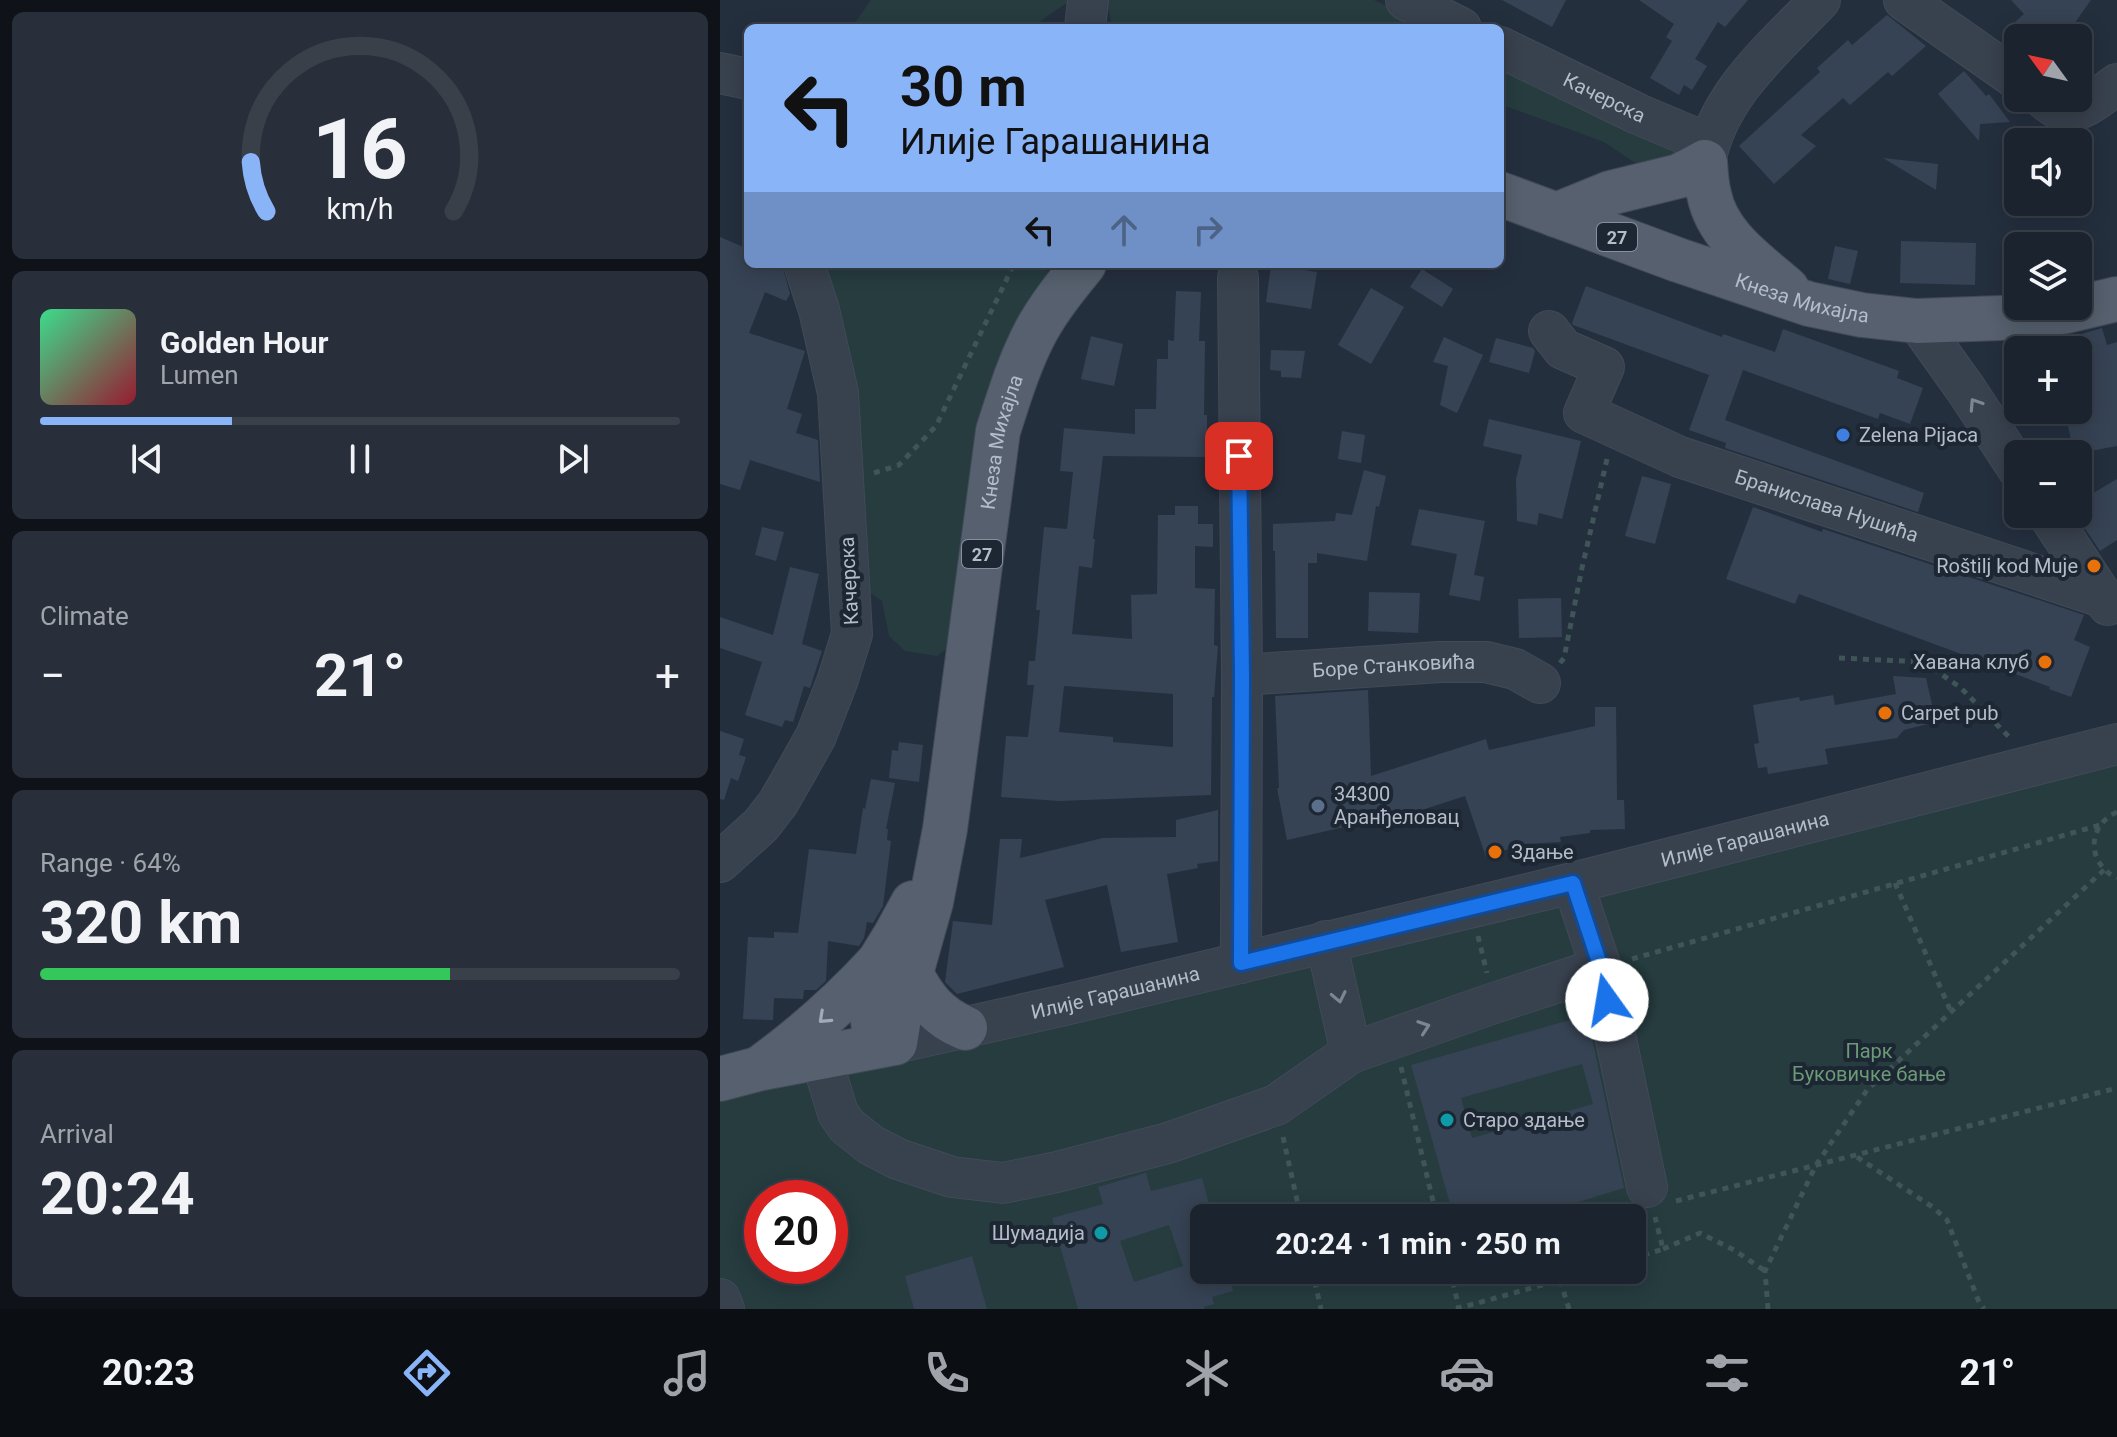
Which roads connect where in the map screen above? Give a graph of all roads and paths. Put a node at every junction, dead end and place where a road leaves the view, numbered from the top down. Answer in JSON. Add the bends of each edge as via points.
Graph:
{"nodes":[{"id":1,"x":1088,"y":0,"type":"edge"},
{"id":2,"x":1406,"y":0,"type":"edge"},
{"id":3,"x":1820,"y":0,"type":"edge"},
{"id":4,"x":1904,"y":0,"type":"edge"},
{"id":5,"x":1085,"y":24,"type":"edge"},
{"id":6,"x":1453,"y":24,"type":"edge"},
{"id":7,"x":1504,"y":49,"type":"edge"},
{"id":8,"x":2004,"y":70,"type":"edge"},
{"id":9,"x":720,"y":73,"type":"edge"},
{"id":10,"x":744,"y":78,"type":"edge"},
{"id":11,"x":2117,"y":84,"type":"edge"},
{"id":12,"x":2092,"y":101,"type":"edge"},
{"id":13,"x":1707,"y":153,"type":"junction"},
{"id":14,"x":1504,"y":196,"type":"edge"},
{"id":15,"x":1556,"y":215,"type":"junction"},
{"id":16,"x":805,"y":268,"type":"edge"},
{"id":17,"x":1012,"y":268,"type":"edge"},
{"id":18,"x":1081,"y":268,"type":"edge"},
{"id":19,"x":1238,"y":278,"type":"dead end"},
{"id":20,"x":2117,"y":299,"type":"edge"},
{"id":21,"x":1799,"y":300,"type":"junction"},
{"id":22,"x":1917,"y":321,"type":"junction"},
{"id":23,"x":1549,"y":331,"type":"dead end"},
{"id":24,"x":1615,"y":427,"type":"junction"},
{"id":25,"x":2004,"y":448,"type":"edge"},
{"id":26,"x":843,"y":484,"type":"junction"},
{"id":27,"x":2057,"y":528,"type":"edge"},
{"id":28,"x":2110,"y":607,"type":"edge"},
{"id":29,"x":1839,"y":658,"type":"dead end"},
{"id":30,"x":1242,"y":675,"type":"junction"},
{"id":31,"x":1540,"y":683,"type":"joint"},
{"id":32,"x":2011,"y":739,"type":"dead end"},
{"id":33,"x":2117,"y":744,"type":"edge"},
{"id":34,"x":2117,"y":812,"type":"edge"},
{"id":35,"x":2100,"y":825,"type":"junction"},
{"id":36,"x":720,"y":862,"type":"edge"},
{"id":37,"x":2104,"y":870,"type":"junction"},
{"id":38,"x":2117,"y":878,"type":"edge"},
{"id":39,"x":1573,"y":883,"type":"junction"},
{"id":40,"x":1895,"y":883,"type":"junction"},
{"id":41,"x":1475,"y":927,"type":"dead end"},
{"id":42,"x":1326,"y":941,"type":"junction"},
{"id":43,"x":1483,"y":958,"type":"dead end"},
{"id":44,"x":1241,"y":963,"type":"junction"},
{"id":45,"x":895,"y":968,"type":"junction"},
{"id":46,"x":1601,"y":968,"type":"junction"},
{"id":47,"x":1951,"y":1012,"type":"junction"},
{"id":48,"x":965,"y":1028,"type":"junction"},
{"id":49,"x":1393,"y":1038,"type":"junction"},
{"id":50,"x":886,"y":1044,"type":"junction"},
{"id":51,"x":1351,"y":1053,"type":"junction"},
{"id":52,"x":821,"y":1058,"type":"junction"},
{"id":53,"x":739,"y":1074,"type":"edge"},
{"id":54,"x":2117,"y":1088,"type":"edge"},
{"id":55,"x":1276,"y":1105,"type":"junction"},
{"id":56,"x":1856,"y":1156,"type":"junction"},
{"id":57,"x":1816,"y":1165,"type":"junction"},
{"id":58,"x":1656,"y":1199,"type":"junction"},
{"id":59,"x":1298,"y":1204,"type":"edge"},
{"id":60,"x":1434,"y":1204,"type":"edge"},
{"id":61,"x":1663,"y":1249,"type":"junction"},
{"id":62,"x":1646,"y":1254,"type":"edge"},
{"id":63,"x":1765,"y":1271,"type":"junction"},
{"id":64,"x":1315,"y":1284,"type":"edge"},
{"id":65,"x":1453,"y":1284,"type":"edge"},
{"id":66,"x":1545,"y":1284,"type":"edge"},
{"id":67,"x":1561,"y":1284,"type":"edge"},
{"id":68,"x":720,"y":1299,"type":"edge"},
{"id":69,"x":1458,"y":1308,"type":"edge"},
{"id":70,"x":724,"y":1309,"type":"edge"},
{"id":71,"x":1321,"y":1309,"type":"edge"},
{"id":72,"x":1569,"y":1309,"type":"edge"},
{"id":73,"x":1768,"y":1309,"type":"edge"},
{"id":74,"x":1984,"y":1309,"type":"edge"}],
"edges":[{"from":1,"to":5,"type":"street"},
{"from":2,"to":6,"type":"street"},
{"from":3,"to":13,"type":"street","via":[[1729,101]]},
{"from":4,"to":8,"type":"street"},
{"from":7,"to":13,"type":"street","name":"Качерска"},
{"from":9,"to":10,"type":"street"},
{"from":11,"to":12,"type":"street"},
{"from":13,"to":15,"type":"main road","via":[[1679,176],[1610,193]]},
{"from":13,"to":21,"type":"main road","via":[[1709,195],[1718,221]]},
{"from":14,"to":15,"type":"main road","name":"Кнеза Михајла","number":"27"},
{"from":15,"to":21,"type":"main road","name":"Кнеза Михајла","number":"27"},
{"from":16,"to":26,"type":"street","name":"Качерска","via":[[838,393]]},
{"from":17,"to":26,"type":"path","via":[[936,426],[899,465]]},
{"from":18,"to":45,"type":"main road","name":"Кнеза Михајла","number":"27","via":[[1037,331],[998,431],[945,829],[912,905]]},
{"from":19,"to":30,"type":"street"},
{"from":20,"to":22,"type":"main road","name":"Кнеза Михајла","number":"27","via":[[2028,317]]},
{"from":21,"to":22,"type":"main road","name":"Кнеза Михајла","number":"27"},
{"from":25,"to":22,"type":"street","one_way":true},
{"from":23,"to":24,"type":"street","name":"Бранислава Нушића","via":[[1563,349],[1604,367],[1584,413]]},
{"from":24,"to":28,"type":"street","name":"Бранислава Нушића","via":[[1680,457]]},
{"from":24,"to":31,"type":"path","via":[[1564,658]]},
{"from":26,"to":36,"type":"street","name":"Качерска","via":[[849,648],[816,736],[778,803]]},
{"from":27,"to":28,"type":"street"},
{"from":29,"to":32,"type":"path","via":[[1924,662],[1961,688]]},
{"from":30,"to":31,"type":"street","name":"Боре Станковића","via":[[1486,662]]},
{"from":30,"to":44,"type":"street"},
{"from":33,"to":39,"type":"street","name":"Илије Гарашанина"},
{"from":34,"to":35,"type":"path"},
{"from":35,"to":37,"type":"path","via":[[2094,849]]},
{"from":35,"to":40,"type":"path"},
{"from":37,"to":38,"type":"path"},
{"from":37,"to":47,"type":"path"},
{"from":39,"to":42,"type":"street","name":"Илије Гарашанина"},
{"from":39,"to":46,"type":"street"},
{"from":40,"to":46,"type":"path"},
{"from":40,"to":47,"type":"path"},
{"from":41,"to":43,"type":"path"},
{"from":42,"to":44,"type":"street","name":"Илије Гарашанина"},
{"from":42,"to":51,"type":"street","one_way":true},
{"from":44,"to":48,"type":"street","name":"Илије Гарашанина"},
{"from":45,"to":48,"type":"main road","via":[[950,1022]]},
{"from":45,"to":50,"type":"main road","name":"Кнеза Михајла","number":"27","via":[[871,1005]]},
{"from":45,"to":53,"type":"main road","number":"27","one_way":true,"via":[[848,995],[807,1034]]},
{"from":49,"to":46,"type":"street","one_way":true},
{"from":46,"to":58,"type":"street"},
{"from":47,"to":57,"type":"path","via":[[1867,1090]]},
{"from":48,"to":50,"type":"street","name":"Илије Гарашанина"},
{"from":49,"to":51,"type":"street"},
{"from":49,"to":60,"type":"path"},
{"from":50,"to":52,"type":"main road","name":"Илије Гарашанина"},
{"from":51,"to":55,"type":"street"},
{"from":52,"to":53,"type":"main road","name":"Илије Гарашанина"},
{"from":52,"to":55,"type":"street","via":[[838,1113],[871,1145],[952,1177],[1003,1183],[1168,1143]]},
{"from":54,"to":56,"type":"path"},
{"from":55,"to":59,"type":"path"},
{"from":56,"to":57,"type":"path"},
{"from":56,"to":74,"type":"path","via":[[1947,1220]]},
{"from":57,"to":58,"type":"path"},
{"from":57,"to":63,"type":"path"},
{"from":58,"to":61,"type":"path"},
{"from":61,"to":62,"type":"path"},
{"from":61,"to":63,"type":"path","via":[[1700,1233]]},
{"from":63,"to":73,"type":"path"},
{"from":64,"to":71,"type":"path"},
{"from":65,"to":69,"type":"path"},
{"from":66,"to":69,"type":"path"},
{"from":67,"to":72,"type":"path"},
{"from":68,"to":70,"type":"street"}]}
